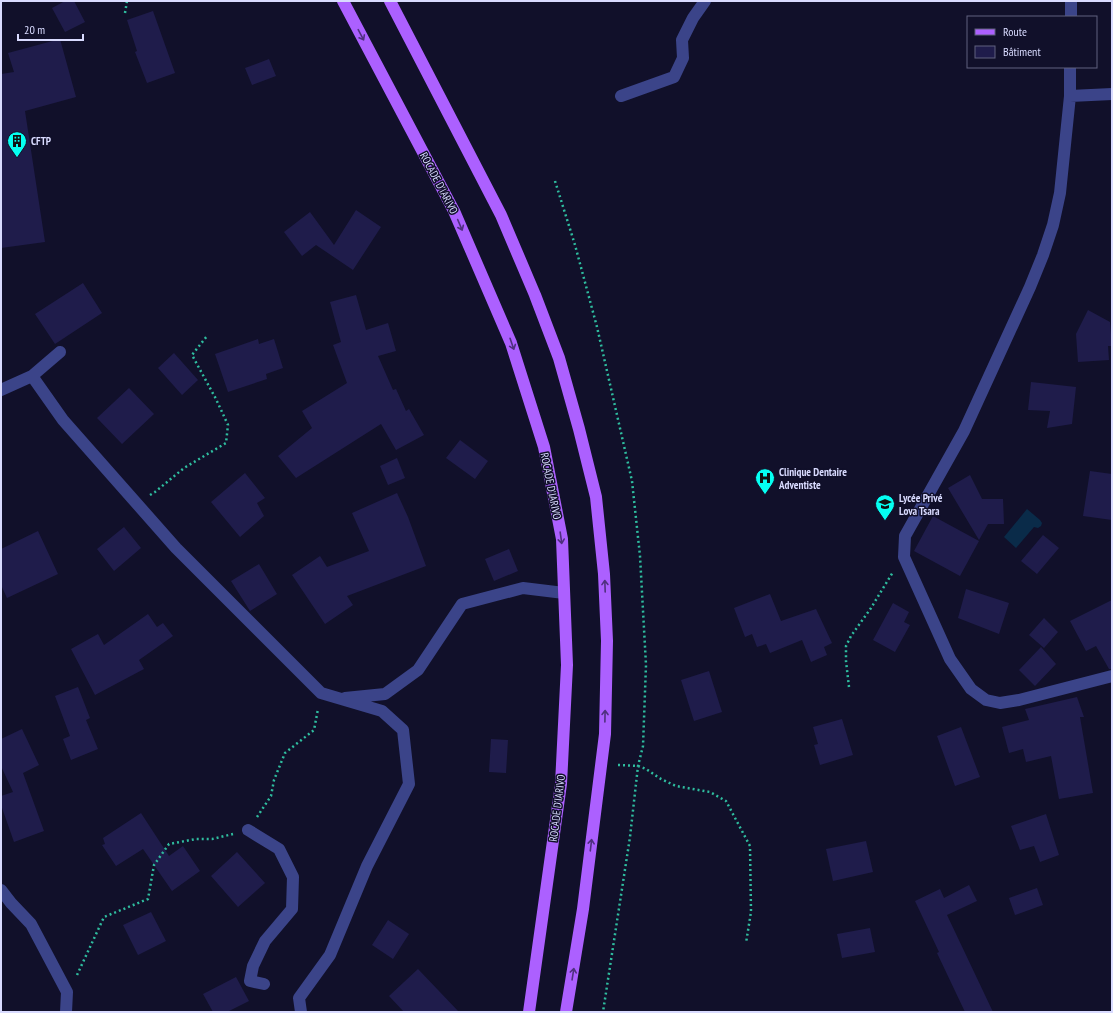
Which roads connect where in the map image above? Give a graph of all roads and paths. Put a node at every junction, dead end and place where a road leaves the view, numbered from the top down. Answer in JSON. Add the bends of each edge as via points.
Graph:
{"nodes":[{"id":1,"x":127,"y":1,"type":"edge"},
{"id":2,"x":343,"y":1,"type":"edge"},
{"id":3,"x":390,"y":1,"type":"edge"},
{"id":4,"x":705,"y":1,"type":"edge"},
{"id":5,"x":1071,"y":1,"type":"edge"},
{"id":6,"x":125,"y":13,"type":"dead end"},
{"id":7,"x":1071,"y":16,"type":"edge"},
{"id":8,"x":1070,"y":68,"type":"edge"},
{"id":9,"x":1112,"y":94,"type":"edge"},
{"id":10,"x":621,"y":96,"type":"dead end"},
{"id":11,"x":1070,"y":96,"type":"junction"},
{"id":12,"x":207,"y":336,"type":"dead end"},
{"id":13,"x":60,"y":352,"type":"dead end"},
{"id":14,"x":32,"y":376,"type":"junction"},
{"id":15,"x":1,"y":390,"type":"edge"},
{"id":16,"x":136,"y":502,"type":"junction"},
{"id":17,"x":904,"y":557,"type":"junction"},
{"id":18,"x":564,"y":593,"type":"junction"},
{"id":19,"x":1112,"y":676,"type":"edge"},
{"id":20,"x":849,"y":687,"type":"dead end"},
{"id":21,"x":322,"y":693,"type":"junction"},
{"id":22,"x":340,"y":699,"type":"junction"},
{"id":23,"x":616,"y":764,"type":"dead end"},
{"id":24,"x":248,"y":830,"type":"junction"},
{"id":25,"x":1,"y":890,"type":"edge"},
{"id":26,"x":746,"y":944,"type":"dead end"},
{"id":27,"x":264,"y":984,"type":"dead end"},
{"id":28,"x":67,"y":992,"type":"junction"},
{"id":29,"x":66,"y":1012,"type":"edge"},
{"id":30,"x":301,"y":1012,"type":"edge"},
{"id":31,"x":529,"y":1012,"type":"edge"},
{"id":32,"x":566,"y":1012,"type":"edge"}],
"edges":[{"from":1,"to":6,"type":"path"},
{"from":2,"to":18,"type":"main road","name":"ROCADE D'IARIVO","one_way":true,"via":[[454,211],[511,343],[544,448],[562,539]]},
{"from":32,"to":3,"type":"main road","one_way":true,"via":[[583,908],[605,734],[607,641],[604,574],[596,497],[559,358],[535,295],[501,215]]},
{"from":4,"to":10,"type":"street","via":[[682,40],[682,58],[674,77]]},
{"from":5,"to":7,"type":"street"},
{"from":8,"to":11,"type":"street"},
{"from":9,"to":11,"type":"street"},
{"from":11,"to":17,"type":"street","via":[[1060,193],[1044,255],[964,431],[905,536]]},
{"from":12,"to":16,"type":"path","via":[[192,355],[228,425],[226,443],[184,468],[155,492]]},
{"from":13,"to":14,"type":"street"},
{"from":14,"to":15,"type":"street"},
{"from":14,"to":16,"type":"street","via":[[63,420]]},
{"from":16,"to":21,"type":"street","via":[[176,548]]},
{"from":17,"to":19,"type":"street","via":[[950,659],[971,689],[986,700],[1000,703],[1019,700]]},
{"from":17,"to":20,"type":"path","via":[[846,646]]},
{"from":18,"to":22,"type":"street","via":[[523,588],[462,604],[418,670],[384,694]]},
{"from":18,"to":31,"type":"main road","name":"ROCADE D'IARIVO","via":[[567,665],[561,784]]},
{"from":21,"to":22,"type":"street"},
{"from":21,"to":24,"type":"path","via":[[314,730],[285,753],[274,780],[271,796]]},
{"from":22,"to":30,"type":"street","via":[[382,711],[403,730],[409,784],[367,866],[330,955],[299,998]]},
{"from":23,"to":26,"type":"path","via":[[638,766],[676,786],[710,792],[726,801],[750,846],[751,912]]},
{"from":24,"to":27,"type":"street","via":[[278,849],[294,877],[292,909],[265,941],[253,966],[250,981]]},
{"from":24,"to":28,"type":"path","via":[[212,839],[169,844],[154,865],[148,900],[104,917]]},
{"from":25,"to":28,"type":"street","via":[[31,924]]},
{"from":28,"to":29,"type":"street"}]}
